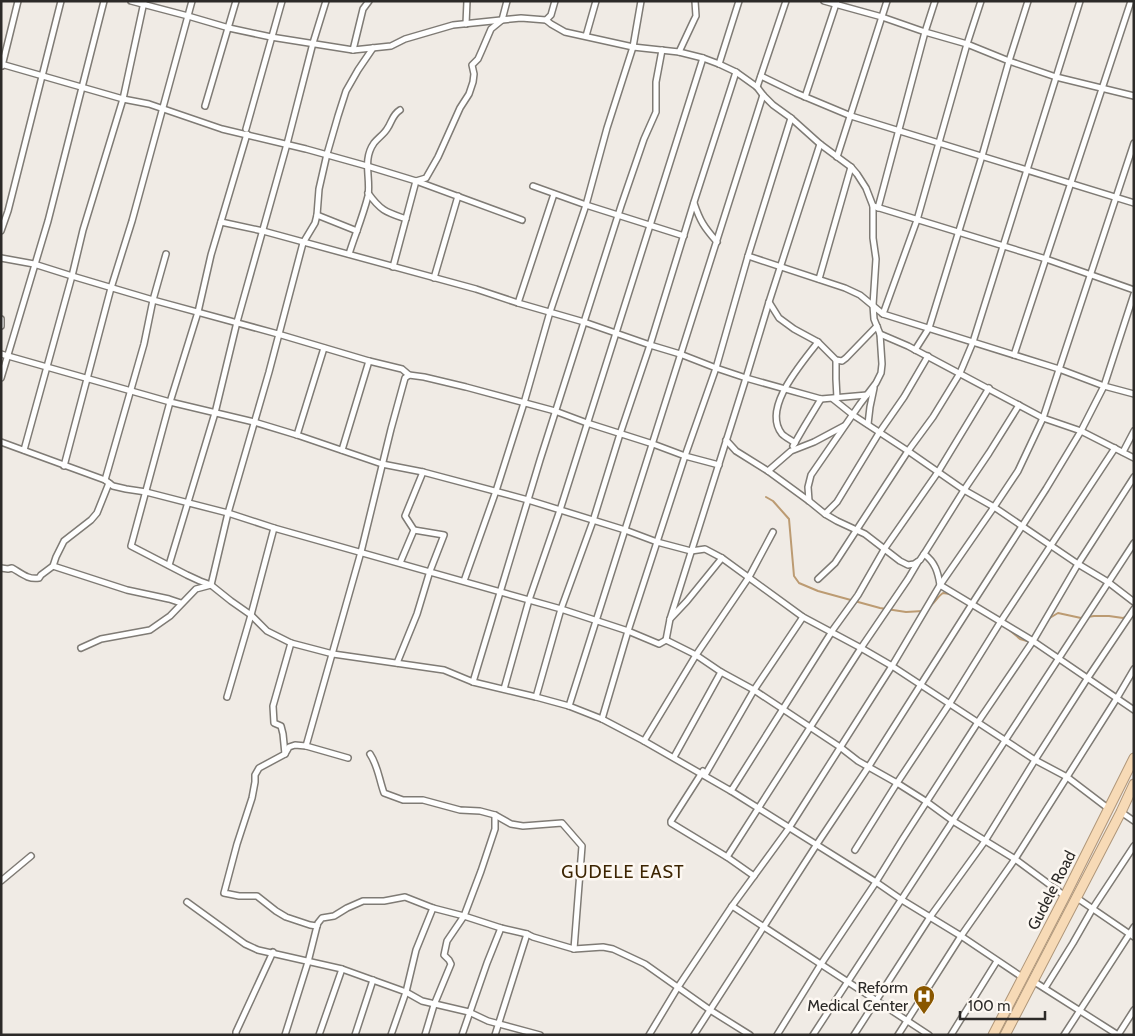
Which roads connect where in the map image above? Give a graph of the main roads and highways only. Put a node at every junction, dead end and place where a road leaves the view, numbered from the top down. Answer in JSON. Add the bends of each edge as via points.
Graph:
{"nodes":[{"id":1,"x":1134,"y":758,"type":"edge"},
{"id":2,"x":1134,"y":784,"type":"edge"},
{"id":3,"x":993,"y":1035,"type":"edge"},
{"id":4,"x":1005,"y":1035,"type":"edge"}],
"edges":[{"from":1,"to":3,"type":"highway","name":"Gudele Road"},
{"from":2,"to":4,"type":"highway","name":"Gudele Road"}]}
